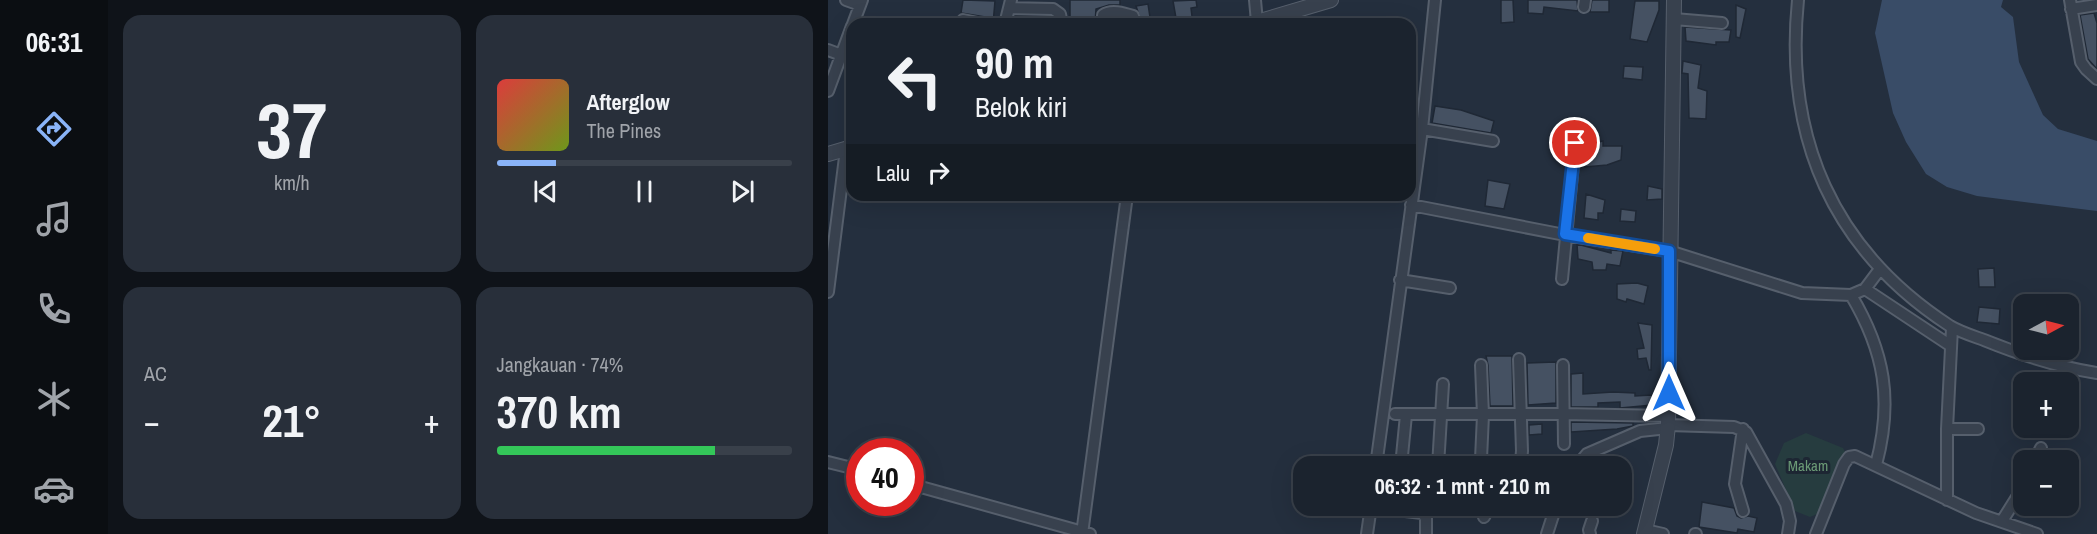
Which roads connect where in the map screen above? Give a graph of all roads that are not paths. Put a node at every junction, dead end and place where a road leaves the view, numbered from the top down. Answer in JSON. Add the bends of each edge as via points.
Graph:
{"nodes":[{"id":1,"x":846,"y":0,"type":"edge"},
{"id":2,"x":1255,"y":0,"type":"edge"},
{"id":3,"x":1331,"y":0,"type":"edge"},
{"id":4,"x":1435,"y":0,"type":"edge"},
{"id":5,"x":1674,"y":0,"type":"edge"},
{"id":6,"x":1797,"y":0,"type":"edge"},
{"id":7,"x":2096,"y":0,"type":"edge"},
{"id":8,"x":861,"y":2,"type":"edge"},
{"id":9,"x":1316,"y":2,"type":"edge"},
{"id":10,"x":1008,"y":3,"type":"edge"},
{"id":11,"x":2071,"y":5,"type":"edge"},
{"id":12,"x":2097,"y":6,"type":"edge"},
{"id":13,"x":855,"y":18,"type":"edge"},
{"id":14,"x":1006,"y":18,"type":"edge"},
{"id":15,"x":1061,"y":18,"type":"edge"},
{"id":16,"x":1103,"y":18,"type":"edge"},
{"id":17,"x":1134,"y":18,"type":"edge"},
{"id":18,"x":1254,"y":18,"type":"edge"},
{"id":19,"x":1269,"y":18,"type":"edge"},
{"id":20,"x":1674,"y":19,"type":"junction"},
{"id":21,"x":1722,"y":23,"type":"dead end"},
{"id":22,"x":846,"y":41,"type":"edge"},
{"id":23,"x":828,"y":50,"type":"edge"},
{"id":24,"x":841,"y":55,"type":"junction"},
{"id":25,"x":846,"y":57,"type":"edge"},
{"id":26,"x":2097,"y":79,"type":"edge"},
{"id":27,"x":828,"y":91,"type":"edge"},
{"id":28,"x":1422,"y":129,"type":"junction"},
{"id":29,"x":1493,"y":141,"type":"dead end"},
{"id":30,"x":1575,"y":143,"type":"dead end"},
{"id":31,"x":846,"y":149,"type":"edge"},
{"id":32,"x":828,"y":154,"type":"edge"},
{"id":33,"x":846,"y":169,"type":"edge"},
{"id":34,"x":1416,"y":170,"type":"edge"},
{"id":35,"x":1126,"y":201,"type":"edge"},
{"id":36,"x":1412,"y":201,"type":"edge"},
{"id":37,"x":1411,"y":205,"type":"junction"},
{"id":38,"x":1565,"y":234,"type":"junction"},
{"id":39,"x":1669,"y":251,"type":"junction"},
{"id":40,"x":1880,"y":269,"type":"junction"},
{"id":41,"x":1562,"y":279,"type":"dead end"},
{"id":42,"x":1400,"y":280,"type":"junction"},
{"id":43,"x":1450,"y":288,"type":"dead end"},
{"id":44,"x":1865,"y":289,"type":"junction"},
{"id":45,"x":828,"y":292,"type":"edge"},
{"id":46,"x":1851,"y":295,"type":"junction"},
{"id":47,"x":1952,"y":328,"type":"junction"},
{"id":48,"x":1951,"y":346,"type":"junction"},
{"id":49,"x":1519,"y":359,"type":"dead end"},
{"id":50,"x":1481,"y":365,"type":"dead end"},
{"id":51,"x":1563,"y":365,"type":"dead end"},
{"id":52,"x":2097,"y":373,"type":"edge"},
{"id":53,"x":1443,"y":384,"type":"dead end"},
{"id":54,"x":1483,"y":414,"type":"junction"},
{"id":55,"x":1522,"y":414,"type":"junction"},
{"id":56,"x":1563,"y":414,"type":"junction"},
{"id":57,"x":1441,"y":416,"type":"junction"},
{"id":58,"x":1668,"y":423,"type":"junction"},
{"id":59,"x":1743,"y":429,"type":"junction"},
{"id":60,"x":1947,"y":429,"type":"junction"},
{"id":61,"x":1978,"y":429,"type":"dead end"},
{"id":62,"x":1564,"y":444,"type":"dead end"},
{"id":63,"x":1377,"y":456,"type":"edge"},
{"id":64,"x":1401,"y":456,"type":"edge"},
{"id":65,"x":1439,"y":456,"type":"edge"},
{"id":66,"x":1481,"y":456,"type":"edge"},
{"id":67,"x":1522,"y":456,"type":"edge"},
{"id":68,"x":1585,"y":456,"type":"edge"},
{"id":69,"x":828,"y":462,"type":"edge"},
{"id":70,"x":1876,"y":465,"type":"junction"},
{"id":71,"x":846,"y":466,"type":"edge"},
{"id":72,"x":924,"y":488,"type":"edge"},
{"id":73,"x":1947,"y":500,"type":"junction"},
{"id":74,"x":2013,"y":504,"type":"edge"},
{"id":75,"x":1743,"y":511,"type":"dead end"},
{"id":76,"x":1370,"y":516,"type":"edge"},
{"id":77,"x":1424,"y":516,"type":"edge"},
{"id":78,"x":1553,"y":516,"type":"edge"},
{"id":79,"x":2002,"y":521,"type":"junction"},
{"id":80,"x":1592,"y":522,"type":"dead end"},
{"id":81,"x":1645,"y":532,"type":"edge"},
{"id":82,"x":1085,"y":533,"type":"edge"},
{"id":83,"x":1367,"y":534,"type":"edge"},
{"id":84,"x":1426,"y":534,"type":"edge"},
{"id":85,"x":1547,"y":534,"type":"edge"},
{"id":86,"x":1590,"y":534,"type":"edge"},
{"id":87,"x":1663,"y":534,"type":"edge"},
{"id":88,"x":1788,"y":534,"type":"edge"},
{"id":89,"x":1816,"y":534,"type":"edge"},
{"id":90,"x":2037,"y":534,"type":"edge"}],
"edges":[{"from":1,"to":8,"type":"street"},
{"from":2,"to":18,"type":"street"},
{"from":3,"to":9,"type":"street"},
{"from":4,"to":28,"type":"street"},
{"from":5,"to":20,"type":"street"},
{"from":6,"to":40,"type":"street","via":[[1800,106],[1817,172],[1851,234]]},
{"from":7,"to":12,"type":"street"},
{"from":8,"to":13,"type":"street"},
{"from":9,"to":19,"type":"street"},
{"from":10,"to":14,"type":"street"},
{"from":10,"to":15,"type":"street","via":[[1053,9]]},
{"from":11,"to":12,"type":"street"},
{"from":11,"to":26,"type":"street","via":[[2081,62]]},
{"from":16,"to":17,"type":"street","via":[[1110,12]]},
{"from":20,"to":21,"type":"street"},
{"from":20,"to":39,"type":"street"},
{"from":22,"to":24,"type":"street"},
{"from":23,"to":24,"type":"street"},
{"from":24,"to":25,"type":"street"},
{"from":24,"to":27,"type":"street"},
{"from":28,"to":29,"type":"street"},
{"from":28,"to":34,"type":"street"},
{"from":30,"to":38,"type":"street"},
{"from":31,"to":32,"type":"street"},
{"from":33,"to":45,"type":"street"},
{"from":35,"to":82,"type":"street"},
{"from":36,"to":37,"type":"street"},
{"from":37,"to":38,"type":"street"},
{"from":37,"to":42,"type":"street"},
{"from":38,"to":39,"type":"street"},
{"from":38,"to":41,"type":"street"},
{"from":39,"to":46,"type":"street","via":[[1802,292]]},
{"from":39,"to":58,"type":"street"},
{"from":40,"to":44,"type":"street"},
{"from":40,"to":47,"type":"street"},
{"from":42,"to":43,"type":"street"},
{"from":42,"to":63,"type":"street"},
{"from":44,"to":46,"type":"street"},
{"from":44,"to":48,"type":"street"},
{"from":46,"to":70,"type":"street","via":[[1875,340],[1885,390]]},
{"from":47,"to":48,"type":"street"},
{"from":47,"to":52,"type":"street","via":[[2060,367]]},
{"from":48,"to":60,"type":"street"},
{"from":49,"to":55,"type":"street"},
{"from":50,"to":54,"type":"street"},
{"from":51,"to":56,"type":"street"},
{"from":53,"to":57,"type":"street"},
{"from":54,"to":55,"type":"street"},
{"from":54,"to":57,"type":"street"},
{"from":54,"to":66,"type":"street"},
{"from":55,"to":56,"type":"street"},
{"from":55,"to":67,"type":"street"},
{"from":56,"to":58,"type":"street"},
{"from":56,"to":62,"type":"street"},
{"from":57,"to":64,"type":"street","via":[[1401,414]]},
{"from":57,"to":65,"type":"street"},
{"from":58,"to":59,"type":"street"},
{"from":58,"to":68,"type":"street"},
{"from":58,"to":81,"type":"street"},
{"from":59,"to":75,"type":"street","via":[[1736,484]]},
{"from":59,"to":88,"type":"street","via":[[1786,504]]},
{"from":60,"to":61,"type":"street"},
{"from":60,"to":73,"type":"street"},
{"from":69,"to":71,"type":"street"},
{"from":70,"to":73,"type":"street"},
{"from":70,"to":89,"type":"street","via":[[1858,456],[1847,459]]},
{"from":72,"to":82,"type":"street"},
{"from":73,"to":79,"type":"street"},
{"from":74,"to":79,"type":"street"},
{"from":76,"to":83,"type":"street"},
{"from":77,"to":84,"type":"street"},
{"from":78,"to":85,"type":"street"},
{"from":79,"to":90,"type":"street"},
{"from":80,"to":86,"type":"street"},
{"from":81,"to":87,"type":"street"}]}
